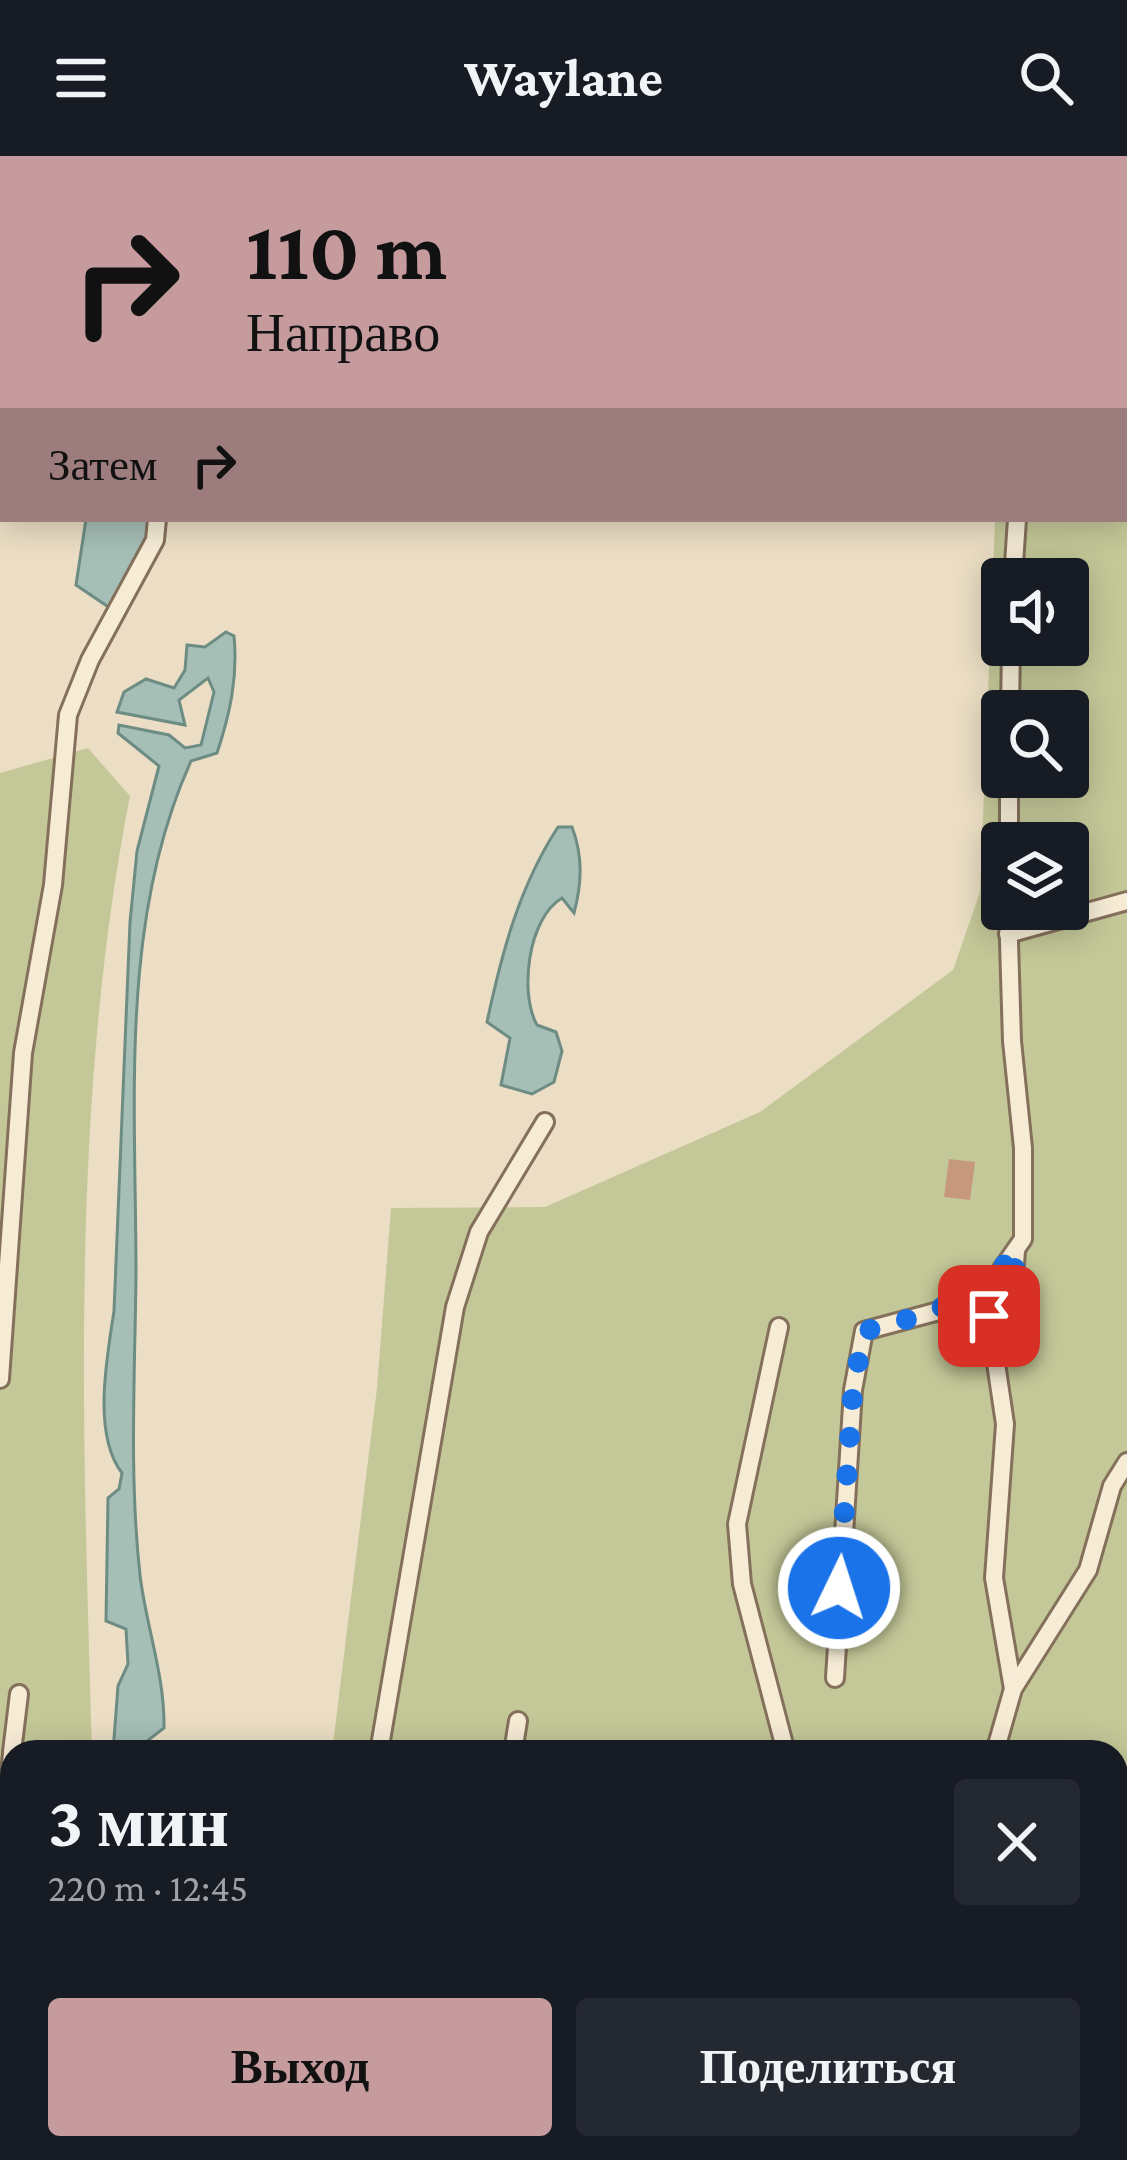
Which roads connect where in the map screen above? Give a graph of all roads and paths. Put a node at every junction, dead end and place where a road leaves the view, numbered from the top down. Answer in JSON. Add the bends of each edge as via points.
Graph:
{"nodes":[{"id":1,"x":157,"y":522,"type":"edge"},
{"id":2,"x":1017,"y":522,"type":"edge"},
{"id":3,"x":1014,"y":558,"type":"edge"},
{"id":4,"x":1127,"y":902,"type":"edge"},
{"id":5,"x":1008,"y":930,"type":"edge"},
{"id":6,"x":1008,"y":934,"type":"junction"},
{"id":7,"x":545,"y":1122,"type":"dead end"},
{"id":8,"x":1016,"y":1250,"type":"junction"},
{"id":9,"x":779,"y":1327,"type":"dead end"},
{"id":10,"x":0,"y":1379,"type":"edge"},
{"id":11,"x":1127,"y":1462,"type":"edge"},
{"id":12,"x":835,"y":1678,"type":"dead end"},
{"id":13,"x":1013,"y":1689,"type":"junction"},
{"id":14,"x":19,"y":1694,"type":"dead end"},
{"id":15,"x":518,"y":1721,"type":"dead end"},
{"id":16,"x":14,"y":1740,"type":"edge"},
{"id":17,"x":382,"y":1740,"type":"edge"},
{"id":18,"x":515,"y":1740,"type":"edge"},
{"id":19,"x":783,"y":1740,"type":"edge"},
{"id":20,"x":998,"y":1740,"type":"edge"}],
"edges":[{"from":1,"to":10,"type":"street","via":[[68,715],[52,885],[23,1053]]},
{"from":2,"to":3,"type":"street"},
{"from":4,"to":6,"type":"street"},
{"from":5,"to":6,"type":"street"},
{"from":6,"to":8,"type":"street","via":[[1024,1148],[1023,1239]]},
{"from":7,"to":17,"type":"street","via":[[478,1232],[454,1307]]},
{"from":8,"to":12,"type":"street","via":[[995,1280],[939,1311],[864,1331],[853,1390]]},
{"from":8,"to":13,"type":"street","via":[[1014,1278],[989,1316],[1005,1424],[994,1578]]},
{"from":9,"to":19,"type":"street","via":[[737,1524],[742,1584]]},
{"from":11,"to":13,"type":"street","via":[[1088,1570]]},
{"from":13,"to":20,"type":"street"},
{"from":14,"to":16,"type":"street"},
{"from":15,"to":18,"type":"street"}]}
